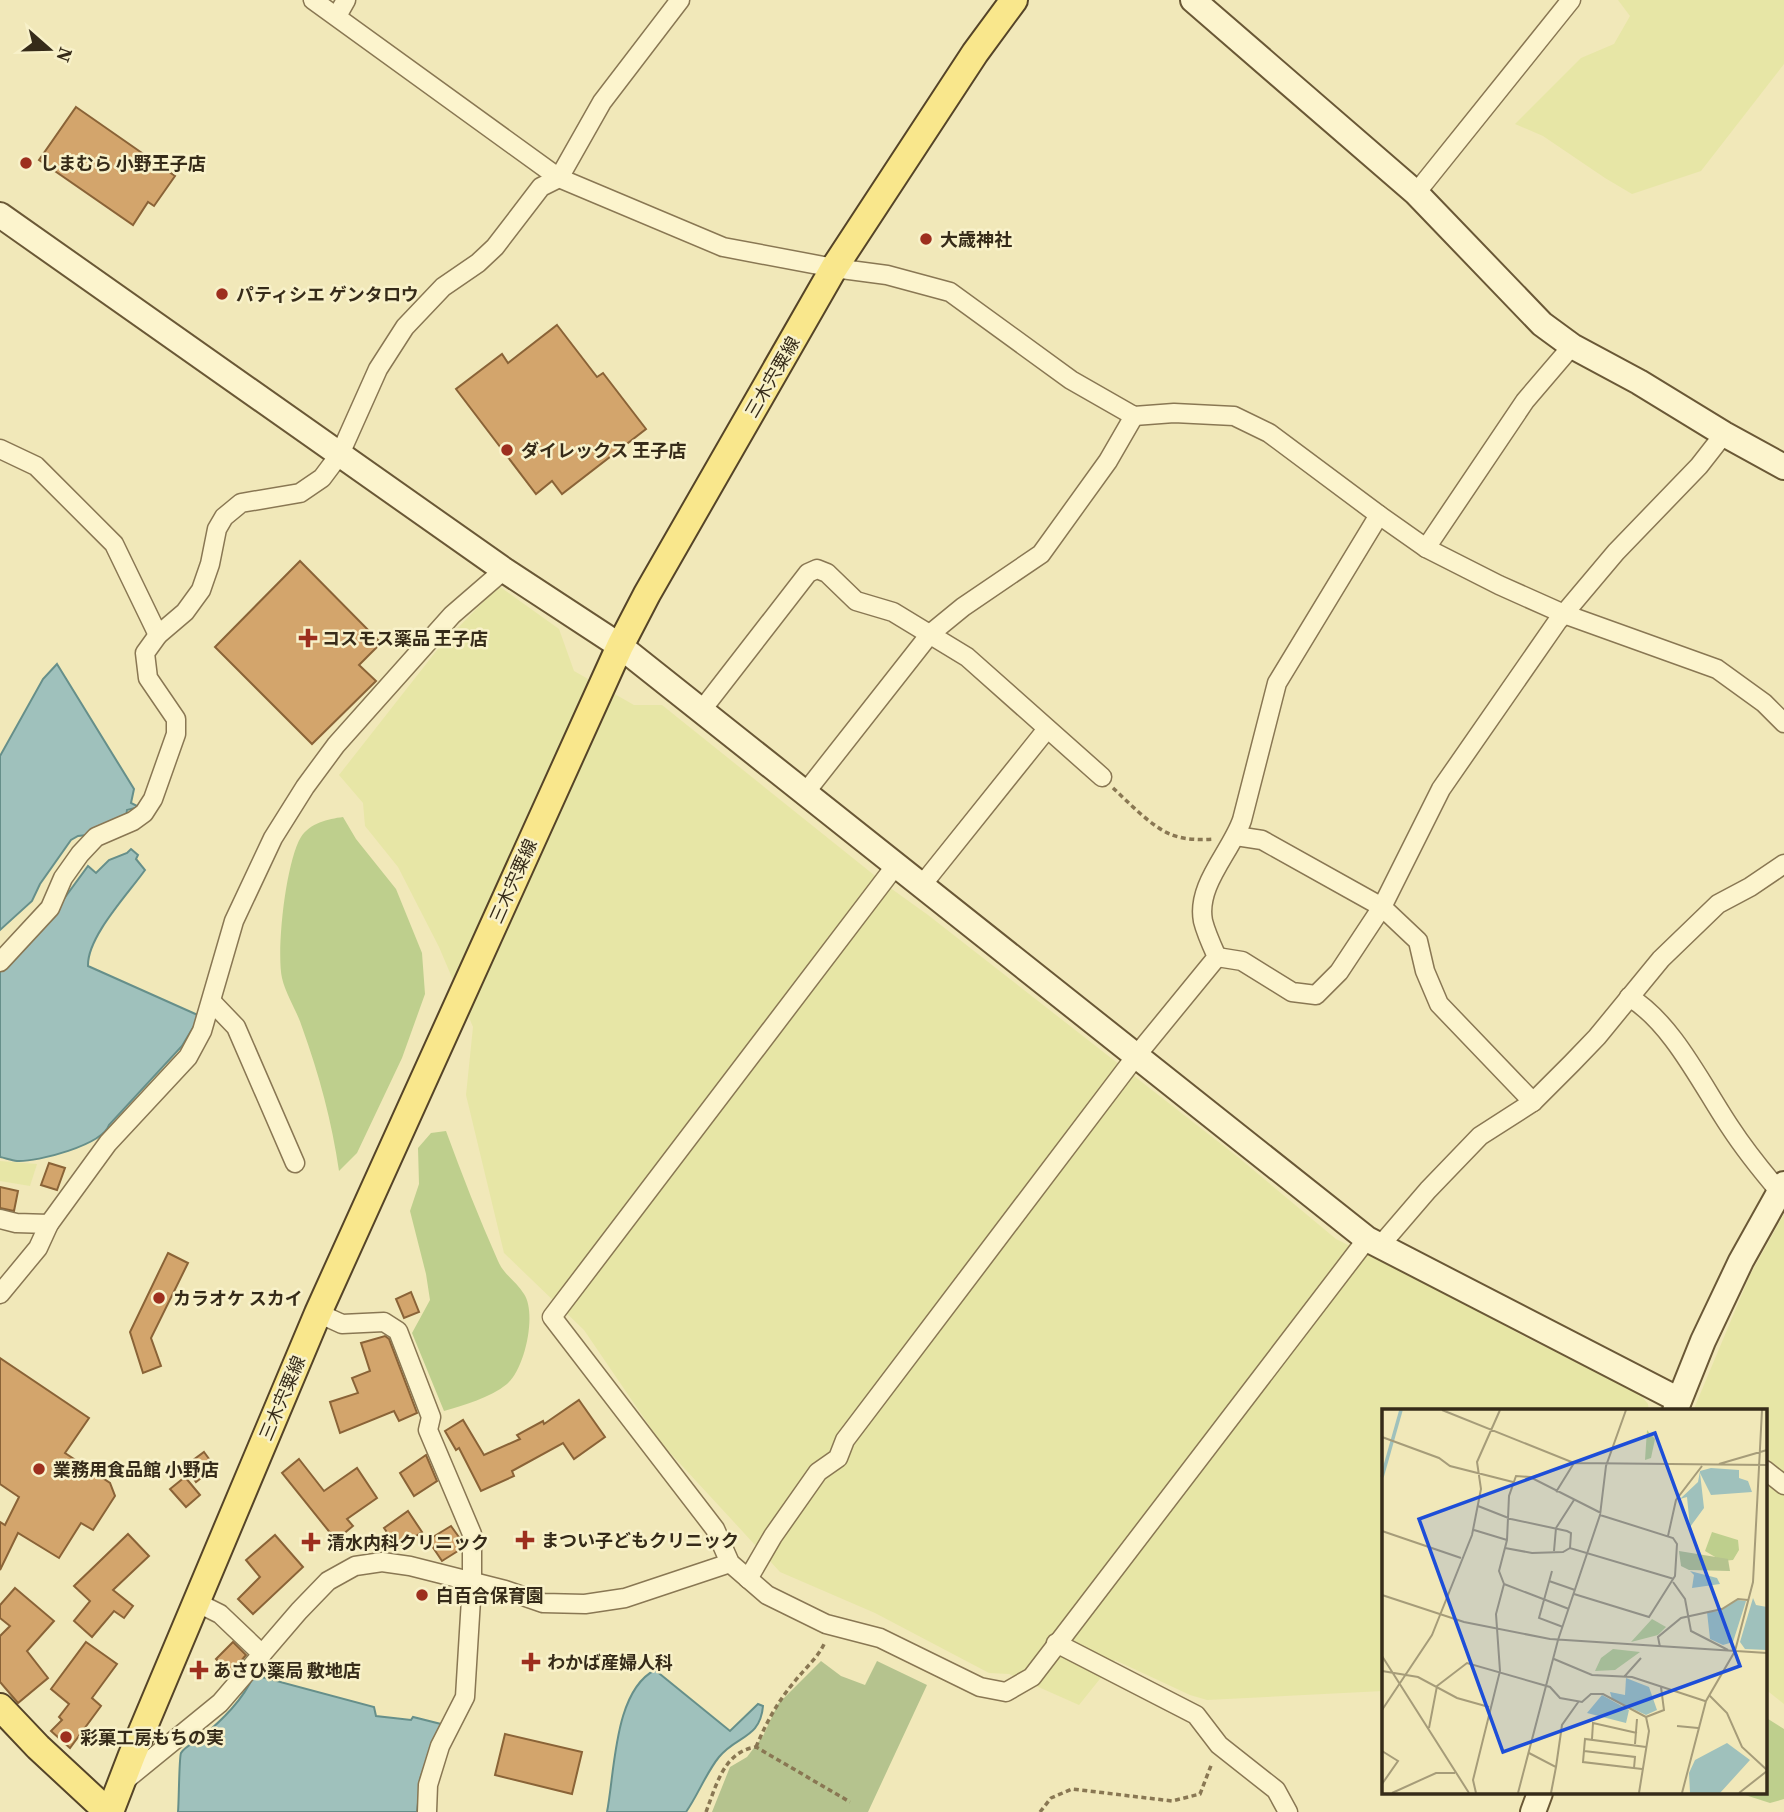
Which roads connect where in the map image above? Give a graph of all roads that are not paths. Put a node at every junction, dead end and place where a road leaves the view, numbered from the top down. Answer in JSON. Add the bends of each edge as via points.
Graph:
{"nodes":[{"id":1,"x":313,"y":0,"type":"edge"},
{"id":2,"x":346,"y":0,"type":"edge"},
{"id":3,"x":680,"y":0,"type":"edge"},
{"id":4,"x":1014,"y":0,"type":"edge"},
{"id":5,"x":1193,"y":0,"type":"edge"},
{"id":6,"x":1571,"y":0,"type":"edge"},
{"id":7,"x":337,"y":16,"type":"junction"},
{"id":8,"x":559,"y":178,"type":"junction"},
{"id":9,"x":1416,"y":193,"type":"junction"},
{"id":10,"x":0,"y":215,"type":"edge"},
{"id":11,"x":834,"y":268,"type":"junction"},
{"id":12,"x":1572,"y":346,"type":"junction"},
{"id":13,"x":1134,"y":416,"type":"junction"},
{"id":14,"x":1724,"y":434,"type":"junction"},
{"id":15,"x":0,"y":449,"type":"edge"},
{"id":16,"x":340,"y":454,"type":"junction"},
{"id":17,"x":1784,"y":467,"type":"edge"},
{"id":18,"x":1378,"y":515,"type":"junction"},
{"id":19,"x":1426,"y":548,"type":"junction"},
{"id":20,"x":504,"y":570,"type":"junction"},
{"id":21,"x":1564,"y":614,"type":"junction"},
{"id":22,"x":930,"y":634,"type":"junction"},
{"id":23,"x":158,"y":635,"type":"junction"},
{"id":24,"x":620,"y":646,"type":"junction"},
{"id":25,"x":701,"y":710,"type":"junction"},
{"id":26,"x":1784,"y":723,"type":"edge"},
{"id":27,"x":1047,"y":729,"type":"junction"},
{"id":28,"x":1102,"y":777,"type":"road end"},
{"id":29,"x":805,"y":793,"type":"junction"},
{"id":30,"x":1236,"y":836,"type":"junction"},
{"id":31,"x":1784,"y":864,"type":"edge"},
{"id":32,"x":895,"y":865,"type":"junction"},
{"id":33,"x":922,"y":886,"type":"junction"},
{"id":34,"x":1382,"y":907,"type":"junction"},
{"id":35,"x":1217,"y":957,"type":"junction"},
{"id":36,"x":0,"y":962,"type":"edge"},
{"id":37,"x":1629,"y":997,"type":"junction"},
{"id":38,"x":212,"y":1002,"type":"junction"},
{"id":39,"x":1136,"y":1056,"type":"junction"},
{"id":40,"x":1533,"y":1102,"type":"junction"},
{"id":41,"x":295,"y":1163,"type":"dead end"},
{"id":42,"x":1782,"y":1188,"type":"edge"},
{"id":43,"x":0,"y":1219,"type":"edge"},
{"id":44,"x":49,"y":1224,"type":"junction"},
{"id":45,"x":1373,"y":1243,"type":"junction"},
{"id":46,"x":0,"y":1294,"type":"edge"},
{"id":47,"x":318,"y":1313,"type":"junction"},
{"id":48,"x":1682,"y":1408,"type":"edge"},
{"id":49,"x":1766,"y":1471,"type":"edge"},
{"id":50,"x":1784,"y":1485,"type":"edge"},
{"id":51,"x":730,"y":1563,"type":"junction"},
{"id":52,"x":748,"y":1579,"type":"junction"},
{"id":53,"x":472,"y":1583,"type":"junction"},
{"id":54,"x":196,"y":1602,"type":"junction"},
{"id":55,"x":1056,"y":1643,"type":"junction"},
{"id":56,"x":262,"y":1654,"type":"junction"},
{"id":57,"x":0,"y":1707,"type":"edge"},
{"id":58,"x":120,"y":1785,"type":"junction"},
{"id":59,"x":1540,"y":1794,"type":"edge"},
{"id":60,"x":109,"y":1812,"type":"edge"},
{"id":61,"x":427,"y":1812,"type":"edge"},
{"id":62,"x":1288,"y":1812,"type":"edge"},
{"id":63,"x":1533,"y":1812,"type":"edge"}],
"edges":[{"from":1,"to":7,"type":"street"},
{"from":2,"to":7,"type":"street"},
{"from":3,"to":8,"type":"street","via":[[602,102]]},
{"from":4,"to":11,"type":"main road","name":"三木宍粟線"},
{"from":5,"to":9,"type":"street"},
{"from":6,"to":9,"type":"street"},
{"from":7,"to":8,"type":"street"},
{"from":8,"to":11,"type":"street","via":[[723,247]]},
{"from":8,"to":16,"type":"street","via":[[541,187],[495,247],[443,287],[405,327],[379,369]]},
{"from":9,"to":12,"type":"street","via":[[1542,324]]},
{"from":10,"to":16,"type":"street"},
{"from":11,"to":13,"type":"street","via":[[887,275],[950,292],[1071,380]]},
{"from":11,"to":24,"type":"main road","name":"三木宍粟線"},
{"from":12,"to":14,"type":"street"},
{"from":12,"to":19,"type":"street","via":[[1525,401]]},
{"from":13,"to":18,"type":"street","via":[[1174,412],[1234,416],[1269,433]]},
{"from":13,"to":22,"type":"street","via":[[1108,461],[1041,554]]},
{"from":14,"to":17,"type":"street"},
{"from":14,"to":21,"type":"street"},
{"from":15,"to":23,"type":"street","via":[[36,466],[114,544]]},
{"from":16,"to":20,"type":"street"},
{"from":16,"to":23,"type":"street","via":[[322,478],[300,493],[241,503],[224,517],[201,590],[185,612]]},
{"from":18,"to":19,"type":"street"},
{"from":18,"to":30,"type":"street","via":[[1277,683]]},
{"from":19,"to":21,"type":"street"},
{"from":20,"to":24,"type":"street"},
{"from":20,"to":38,"type":"street","via":[[452,615],[336,745],[305,787],[273,838],[234,921]]},
{"from":21,"to":26,"type":"street","via":[[1717,669]]},
{"from":21,"to":34,"type":"street","via":[[1441,789]]},
{"from":22,"to":25,"type":"street","via":[[893,612],[856,601],[817,569],[808,573]]},
{"from":22,"to":27,"type":"street","via":[[967,657]]},
{"from":22,"to":29,"type":"street"},
{"from":23,"to":36,"type":"street","via":[[145,653],[148,678],[176,719],[176,734],[153,799],[144,813],[96,837],[80,854],[50,908]]},
{"from":24,"to":25,"type":"street"},
{"from":24,"to":47,"type":"main road","name":"三木宍粟線"},
{"from":25,"to":29,"type":"street"},
{"from":27,"to":28,"type":"street"},
{"from":27,"to":33,"type":"street"},
{"from":29,"to":32,"type":"street"},
{"from":30,"to":34,"type":"street","via":[[1262,839]]},
{"from":30,"to":35,"type":"street","via":[[1204,896],[1203,920]]},
{"from":31,"to":37,"type":"street","via":[[1718,904]]},
{"from":32,"to":33,"type":"street"},
{"from":32,"to":51,"type":"street","via":[[552,1317],[715,1529]]},
{"from":33,"to":39,"type":"street"},
{"from":34,"to":35,"type":"street","via":[[1339,972],[1316,995],[1292,992],[1242,961]]},
{"from":34,"to":40,"type":"street","via":[[1418,941],[1439,1004]]},
{"from":35,"to":39,"type":"street"},
{"from":37,"to":40,"type":"street","via":[[1597,1038]]},
{"from":37,"to":42,"type":"street","via":[[1646,1007],[1689,1062],[1730,1128]]},
{"from":38,"to":41,"type":"street","via":[[236,1027]]},
{"from":38,"to":44,"type":"street","via":[[188,1057],[108,1143]]},
{"from":39,"to":45,"type":"street"},
{"from":39,"to":52,"type":"street","via":[[845,1440],[838,1458],[818,1472]]},
{"from":40,"to":45,"type":"street","via":[[1480,1136]]},
{"from":42,"to":48,"type":"street","via":[[1703,1341]]},
{"from":43,"to":44,"type":"street"},
{"from":44,"to":46,"type":"street","via":[[38,1248]]},
{"from":45,"to":48,"type":"street"},
{"from":45,"to":55,"type":"street"},
{"from":47,"to":53,"type":"street","via":[[342,1324],[384,1322],[398,1331],[430,1417],[428,1430],[472,1534]]},
{"from":47,"to":54,"type":"main road","name":"三木宍粟線"},
{"from":49,"to":50,"type":"street"},
{"from":51,"to":52,"type":"street"},
{"from":51,"to":53,"type":"street","via":[[625,1598],[585,1604],[543,1603]]},
{"from":52,"to":55,"type":"street","via":[[767,1595],[832,1625],[880,1638],[980,1687],[1006,1692],[1032,1677]]},
{"from":53,"to":56,"type":"street","via":[[383,1562],[355,1566],[328,1581]]},
{"from":53,"to":61,"type":"street","via":[[465,1697],[440,1746],[428,1785]]},
{"from":54,"to":56,"type":"street","via":[[220,1614]]},
{"from":54,"to":58,"type":"main road","name":"三木宍粟線"},
{"from":55,"to":62,"type":"street","via":[[1196,1715],[1219,1745],[1276,1790]]},
{"from":56,"to":58,"type":"street","via":[[220,1703]]},
{"from":57,"to":60,"type":"main road","name":"三木宍粟線"},
{"from":58,"to":60,"type":"main road","name":"三木宍粟線"},
{"from":59,"to":63,"type":"street"}]}
